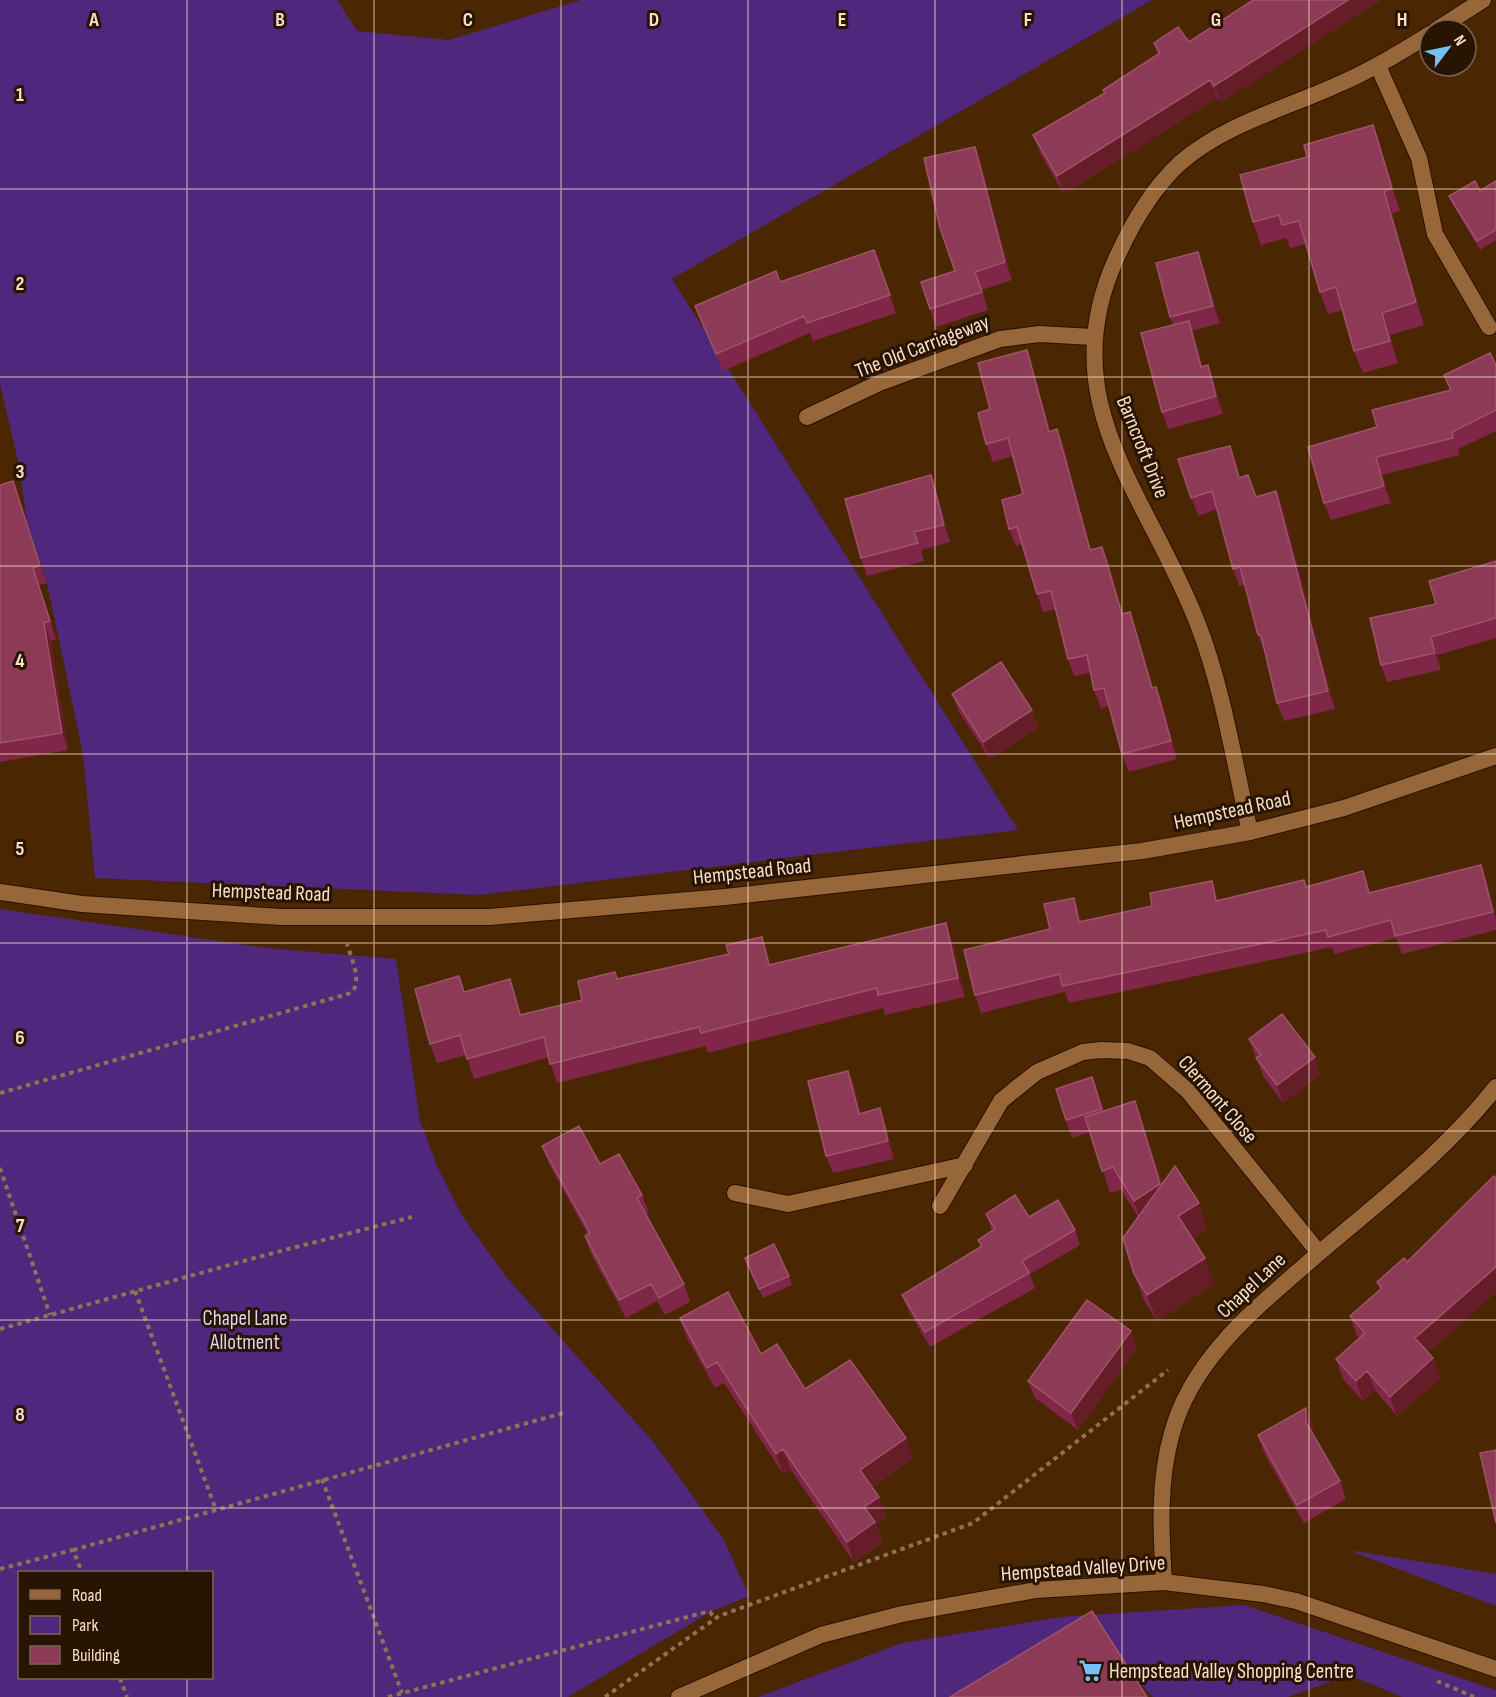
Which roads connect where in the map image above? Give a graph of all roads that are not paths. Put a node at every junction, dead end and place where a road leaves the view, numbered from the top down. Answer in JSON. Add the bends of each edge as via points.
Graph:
{"nodes":[{"id":1,"x":1483,"y":0,"type":"edge"},
{"id":2,"x":1455,"y":18,"type":"edge"},
{"id":3,"x":1418,"y":41,"type":"edge"},
{"id":4,"x":1378,"y":66,"type":"junction"},
{"id":5,"x":1489,"y":327,"type":"dead end"},
{"id":6,"x":1093,"y":337,"type":"junction"},
{"id":7,"x":807,"y":417,"type":"dead end"},
{"id":8,"x":1496,"y":756,"type":"edge"},
{"id":9,"x":1250,"y":832,"type":"junction"},
{"id":10,"x":0,"y":892,"type":"edge"},
{"id":11,"x":1496,"y":1087,"type":"edge"},
{"id":12,"x":965,"y":1165,"type":"junction"},
{"id":13,"x":735,"y":1193,"type":"dead end"},
{"id":14,"x":940,"y":1206,"type":"dead end"},
{"id":15,"x":1319,"y":1253,"type":"junction"},
{"id":16,"x":1164,"y":1582,"type":"junction"},
{"id":17,"x":1496,"y":1669,"type":"edge"},
{"id":18,"x":679,"y":1697,"type":"edge"}],
"edges":[{"from":1,"to":2,"type":"street"},
{"from":3,"to":4,"type":"street","name":"Barncroft Drive"},
{"from":4,"to":5,"type":"street","via":[[1419,158],[1435,234]]},
{"from":4,"to":6,"type":"street","name":"Barncroft Drive","via":[[1236,127],[1210,140],[1180,163],[1135,220],[1105,284]]},
{"from":6,"to":7,"type":"street","name":"The Old Carriageway","via":[[1039,334],[1000,339],[879,383]]},
{"from":6,"to":9,"type":"street","name":"Barncroft Drive","via":[[1097,396],[1107,431],[1198,625]]},
{"from":8,"to":9,"type":"street","name":"Hempstead Road","via":[[1344,808]]},
{"from":9,"to":10,"type":"street","name":"Hempstead Road","via":[[1142,851],[725,897],[489,917],[281,918],[94,905]]},
{"from":11,"to":15,"type":"street","name":"Chapel Lane","via":[[1442,1146]]},
{"from":12,"to":13,"type":"street","via":[[788,1204]]},
{"from":12,"to":14,"type":"street","name":"Clermont Close"},
{"from":12,"to":15,"type":"street","name":"Clermont Close","via":[[1001,1101],[1037,1072],[1083,1052],[1128,1051],[1150,1058],[1188,1091]]},
{"from":15,"to":16,"type":"street","name":"Chapel Lane","via":[[1243,1319],[1210,1359],[1182,1406],[1167,1455],[1161,1534]]},
{"from":16,"to":17,"type":"street","name":"Hempstead Valley Drive","via":[[1296,1601]]},
{"from":16,"to":18,"type":"street","name":"Hempstead Valley Drive","via":[[1036,1590],[902,1614],[821,1635]]}]}
